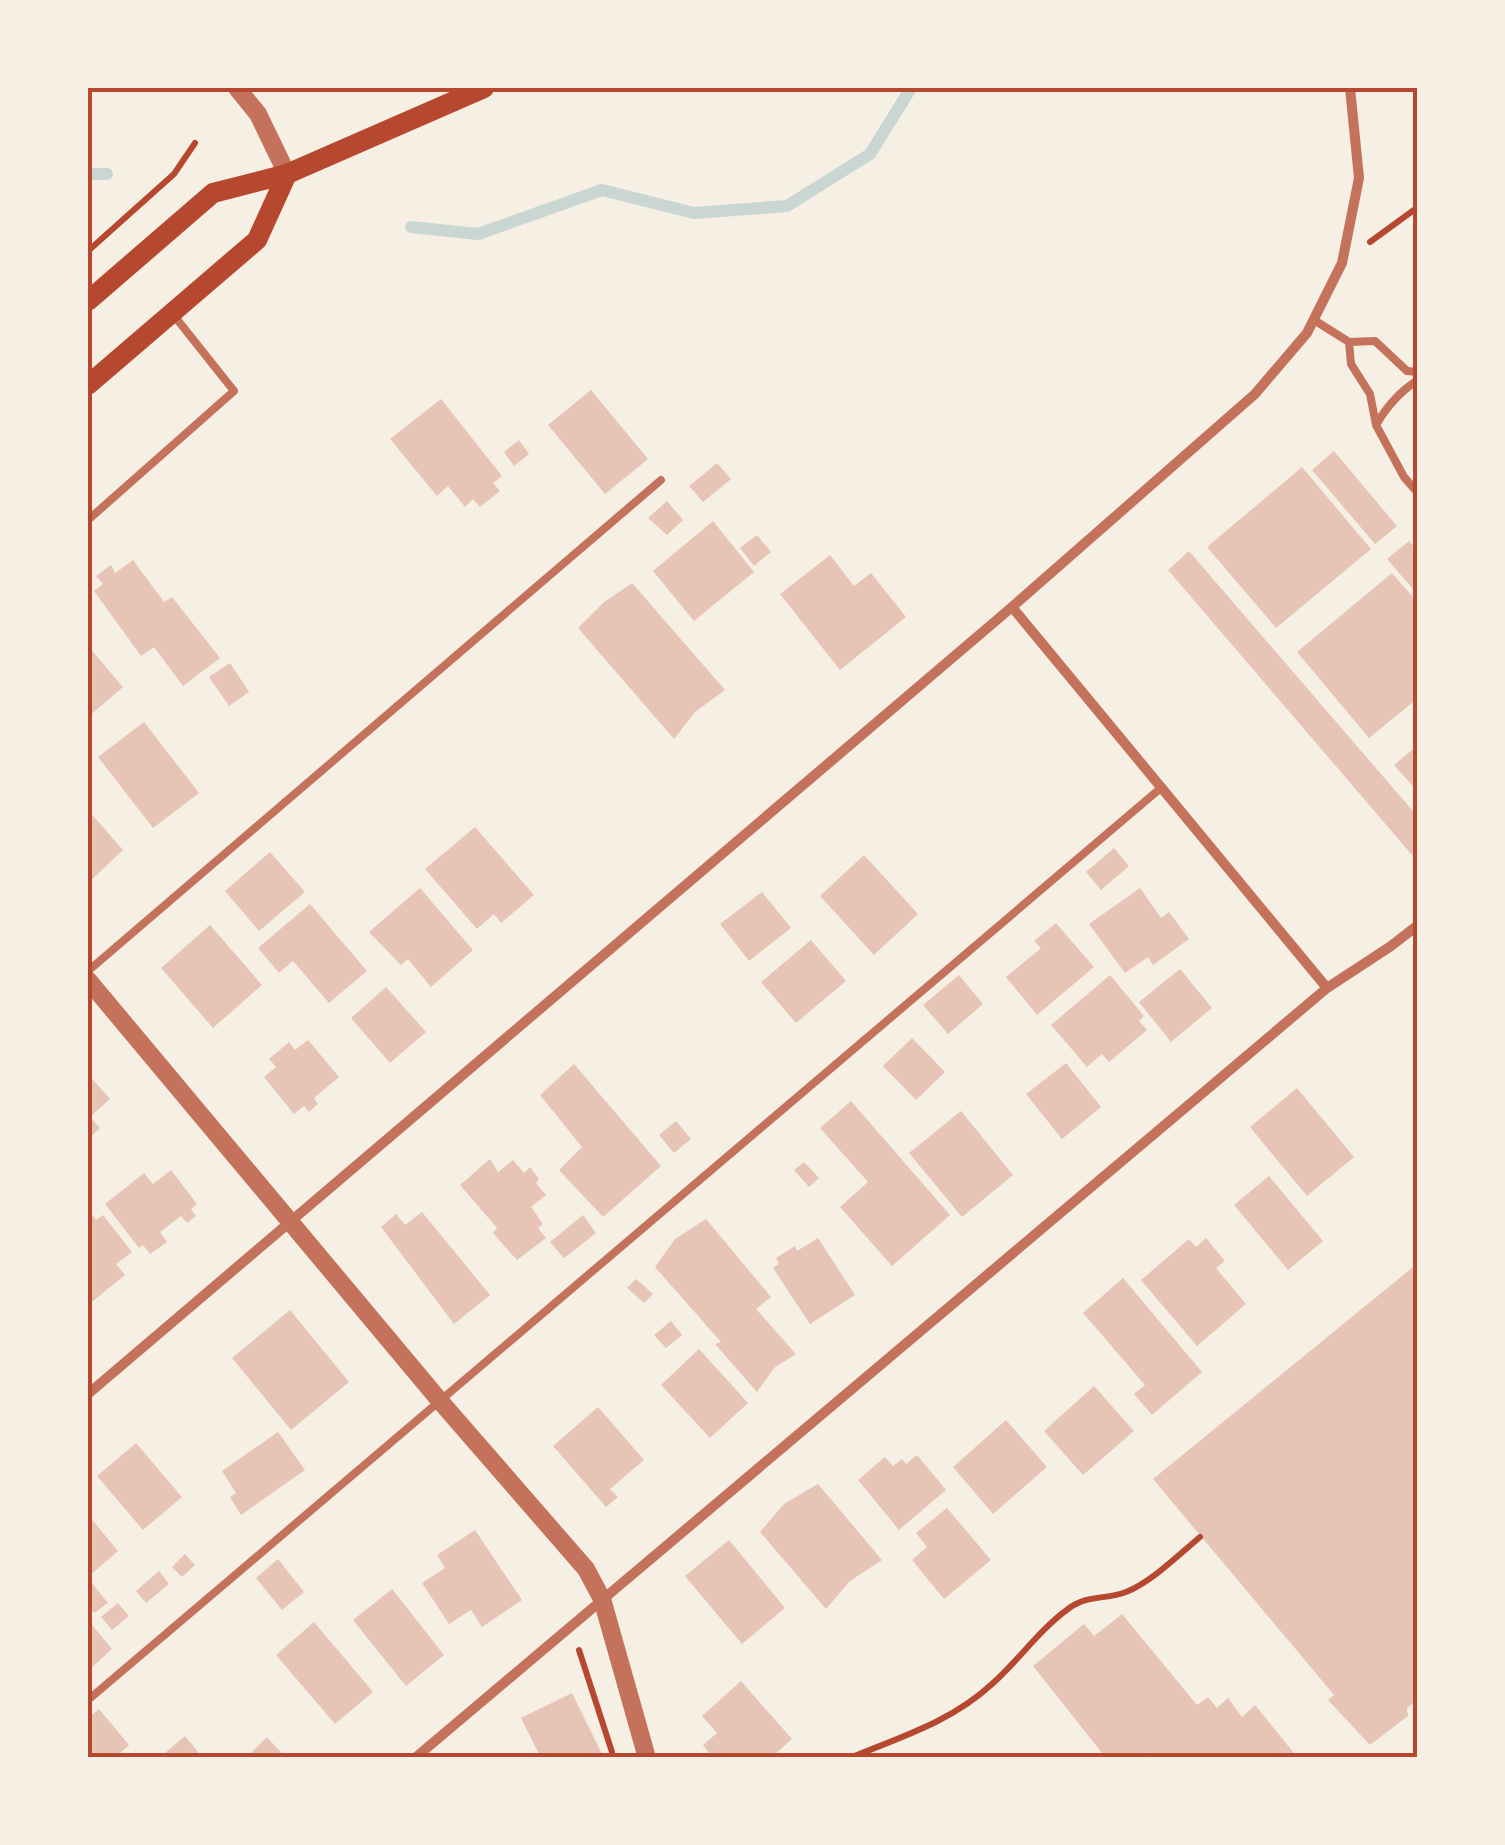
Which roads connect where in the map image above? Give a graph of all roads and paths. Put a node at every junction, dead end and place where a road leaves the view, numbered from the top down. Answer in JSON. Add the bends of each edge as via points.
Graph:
{"nodes":[{"id":1,"x":237,"y":88,"type":"edge"},
{"id":2,"x":484,"y":88,"type":"edge"},
{"id":3,"x":1350,"y":88,"type":"edge"},
{"id":4,"x":195,"y":144,"type":"dead end"},
{"id":5,"x":287,"y":174,"type":"junction"},
{"id":6,"x":1418,"y":207,"type":"edge"},
{"id":7,"x":88,"y":251,"type":"edge"},
{"id":8,"x":1342,"y":263,"type":"junction"},
{"id":9,"x":88,"y":302,"type":"edge"},
{"id":10,"x":172,"y":312,"type":"junction"},
{"id":11,"x":1314,"y":320,"type":"junction"},
{"id":12,"x":1349,"y":342,"type":"junction"},
{"id":13,"x":1418,"y":372,"type":"edge"},
{"id":14,"x":1418,"y":380,"type":"edge"},
{"id":15,"x":88,"y":385,"type":"edge"},
{"id":16,"x":1376,"y":425,"type":"junction"},
{"id":17,"x":661,"y":480,"type":"dead end"},
{"id":18,"x":1418,"y":493,"type":"edge"},
{"id":19,"x":88,"y":520,"type":"edge"},
{"id":20,"x":1012,"y":607,"type":"junction"},
{"id":21,"x":1162,"y":787,"type":"junction"},
{"id":22,"x":1418,"y":925,"type":"edge"},
{"id":23,"x":88,"y":971,"type":"edge"},
{"id":24,"x":88,"y":980,"type":"edge"},
{"id":25,"x":1327,"y":988,"type":"junction"},
{"id":26,"x":291,"y":1222,"type":"junction"},
{"id":27,"x":88,"y":1394,"type":"edge"},
{"id":28,"x":440,"y":1401,"type":"junction"},
{"id":29,"x":1200,"y":1537,"type":"dead end"},
{"id":30,"x":602,"y":1599,"type":"junction"},
{"id":31,"x":572,"y":1624,"type":"junction"},
{"id":32,"x":88,"y":1700,"type":"edge"},
{"id":33,"x":415,"y":1758,"type":"edge"},
{"id":34,"x":613,"y":1758,"type":"edge"},
{"id":35,"x":646,"y":1758,"type":"edge"},
{"id":36,"x":850,"y":1758,"type":"edge"}],
"edges":[{"from":1,"to":5,"type":"street","via":[[258,114]]},
{"from":2,"to":5,"type":"main road"},
{"from":3,"to":8,"type":"street","via":[[1359,178]]},
{"from":4,"to":7,"type":"path","via":[[174,174]]},
{"from":5,"to":9,"type":"main road","via":[[213,193]]},
{"from":5,"to":10,"type":"main road","via":[[257,240]]},
{"from":6,"to":8,"type":"path"},
{"from":8,"to":11,"type":"street"},
{"from":10,"to":15,"type":"main road"},
{"from":10,"to":19,"type":"lane","via":[[234,391]]},
{"from":11,"to":12,"type":"lane"},
{"from":11,"to":20,"type":"street","via":[[1255,394]]},
{"from":12,"to":13,"type":"lane","via":[[1375,341],[1407,371]]},
{"from":12,"to":16,"type":"lane"},
{"from":14,"to":16,"type":"lane"},
{"from":16,"to":18,"type":"lane"},
{"from":17,"to":23,"type":"lane"},
{"from":20,"to":21,"type":"street"},
{"from":20,"to":26,"type":"street"},
{"from":21,"to":25,"type":"street"},
{"from":21,"to":28,"type":"lane"},
{"from":22,"to":25,"type":"street"},
{"from":24,"to":26,"type":"street"},
{"from":25,"to":30,"type":"street"},
{"from":26,"to":27,"type":"street"},
{"from":26,"to":28,"type":"street"},
{"from":28,"to":30,"type":"street","via":[[586,1569]]},
{"from":28,"to":32,"type":"lane"},
{"from":29,"to":36,"type":"path","via":[[1140,1585],[1070,1608],[958,1711]]},
{"from":30,"to":31,"type":"street"},
{"from":30,"to":35,"type":"street"},
{"from":31,"to":33,"type":"street"},
{"from":31,"to":34,"type":"path"}]}
